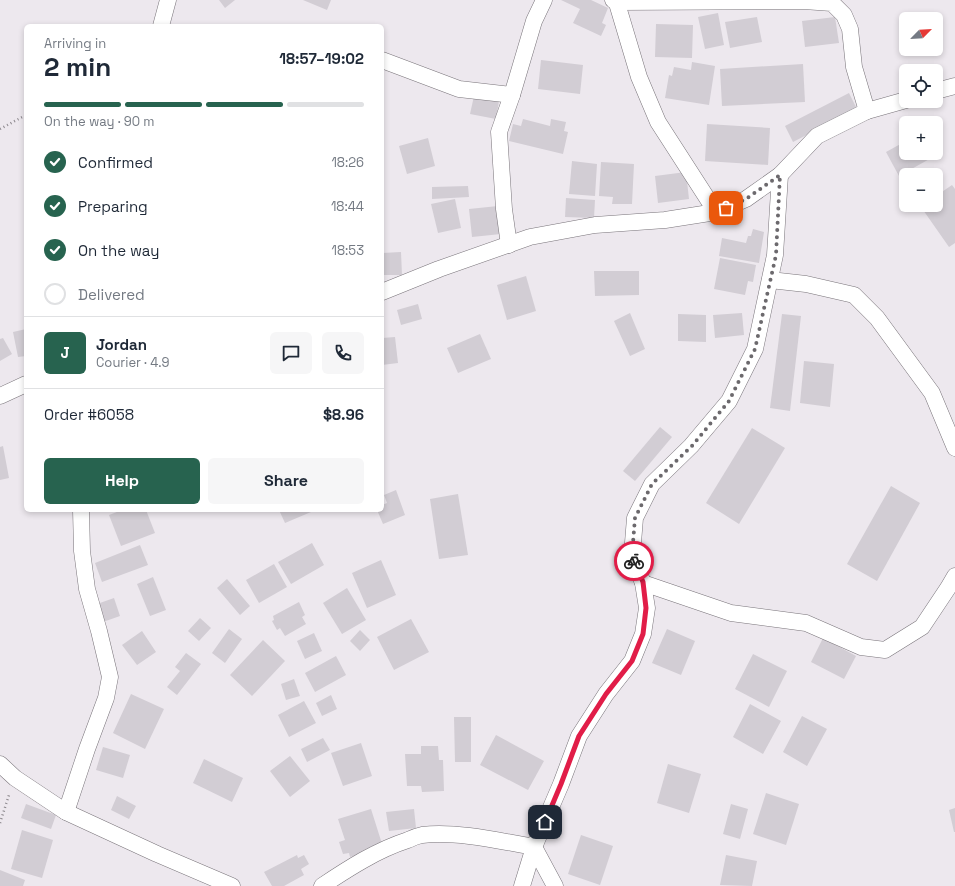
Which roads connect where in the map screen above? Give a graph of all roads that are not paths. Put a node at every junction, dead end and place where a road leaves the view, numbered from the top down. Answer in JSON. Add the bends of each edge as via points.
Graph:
{"nodes":[{"id":1,"x":168,"y":0,"type":"edge"},
{"id":2,"x":544,"y":0,"type":"edge"},
{"id":3,"x":615,"y":0,"type":"edge"},
{"id":4,"x":162,"y":24,"type":"edge"},
{"id":5,"x":384,"y":61,"type":"edge"},
{"id":6,"x":955,"y":86,"type":"edge"},
{"id":7,"x":943,"y":89,"type":"edge"},
{"id":8,"x":512,"y":95,"type":"junction"},
{"id":9,"x":899,"y":102,"type":"edge"},
{"id":10,"x":867,"y":111,"type":"junction"},
{"id":11,"x":780,"y":175,"type":"junction"},
{"id":12,"x":716,"y":212,"type":"junction"},
{"id":13,"x":509,"y":245,"type":"junction"},
{"id":14,"x":770,"y":280,"type":"junction"},
{"id":15,"x":384,"y":291,"type":"edge"},
{"id":16,"x":24,"y":385,"type":"edge"},
{"id":17,"x":0,"y":396,"type":"edge"},
{"id":18,"x":955,"y":448,"type":"edge"},
{"id":19,"x":81,"y":512,"type":"edge"},
{"id":20,"x":955,"y":576,"type":"edge"},
{"id":21,"x":643,"y":582,"type":"junction"},
{"id":22,"x":0,"y":764,"type":"edge"},
{"id":23,"x":66,"y":812,"type":"junction"},
{"id":24,"x":534,"y":847,"type":"junction"},
{"id":25,"x":232,"y":886,"type":"edge"},
{"id":26,"x":322,"y":886,"type":"edge"},
{"id":27,"x":522,"y":886,"type":"edge"},
{"id":28,"x":555,"y":886,"type":"edge"}],
"edges":[{"from":1,"to":4,"type":"street"},
{"from":2,"to":8,"type":"street","via":[[534,21]]},
{"from":3,"to":10,"type":"street","via":[[832,3],[844,15],[850,29],[854,66]]},
{"from":3,"to":12,"type":"street","via":[[639,77],[658,122]]},
{"from":5,"to":8,"type":"street","via":[[459,89]]},
{"from":6,"to":7,"type":"street"},
{"from":8,"to":13,"type":"street","via":[[499,132]]},
{"from":9,"to":10,"type":"street"},
{"from":10,"to":11,"type":"street","via":[[817,136]]},
{"from":11,"to":12,"type":"street","via":[[746,199]]},
{"from":11,"to":14,"type":"street","via":[[776,255]]},
{"from":12,"to":13,"type":"street","via":[[665,220],[595,225],[530,237]]},
{"from":13,"to":15,"type":"street"},
{"from":14,"to":18,"type":"street","via":[[806,284],[854,295],[877,318],[932,393]]},
{"from":14,"to":21,"type":"street","via":[[755,349],[729,401],[692,446],[652,484],[635,518],[632,555]]},
{"from":16,"to":17,"type":"street"},
{"from":19,"to":23,"type":"street","via":[[82,551],[87,589],[110,677],[106,698]]},
{"from":20,"to":21,"type":"street","via":[[922,627],[885,650],[861,647],[806,623],[731,612]]},
{"from":21,"to":24,"type":"street","via":[[646,608],[643,634],[632,661],[606,694],[579,736]]},
{"from":22,"to":23,"type":"street","via":[[15,778]]},
{"from":23,"to":25,"type":"street"},
{"from":24,"to":26,"type":"street","via":[[445,834],[421,835],[394,844]]},
{"from":24,"to":27,"type":"street"},
{"from":24,"to":28,"type":"street"}]}
